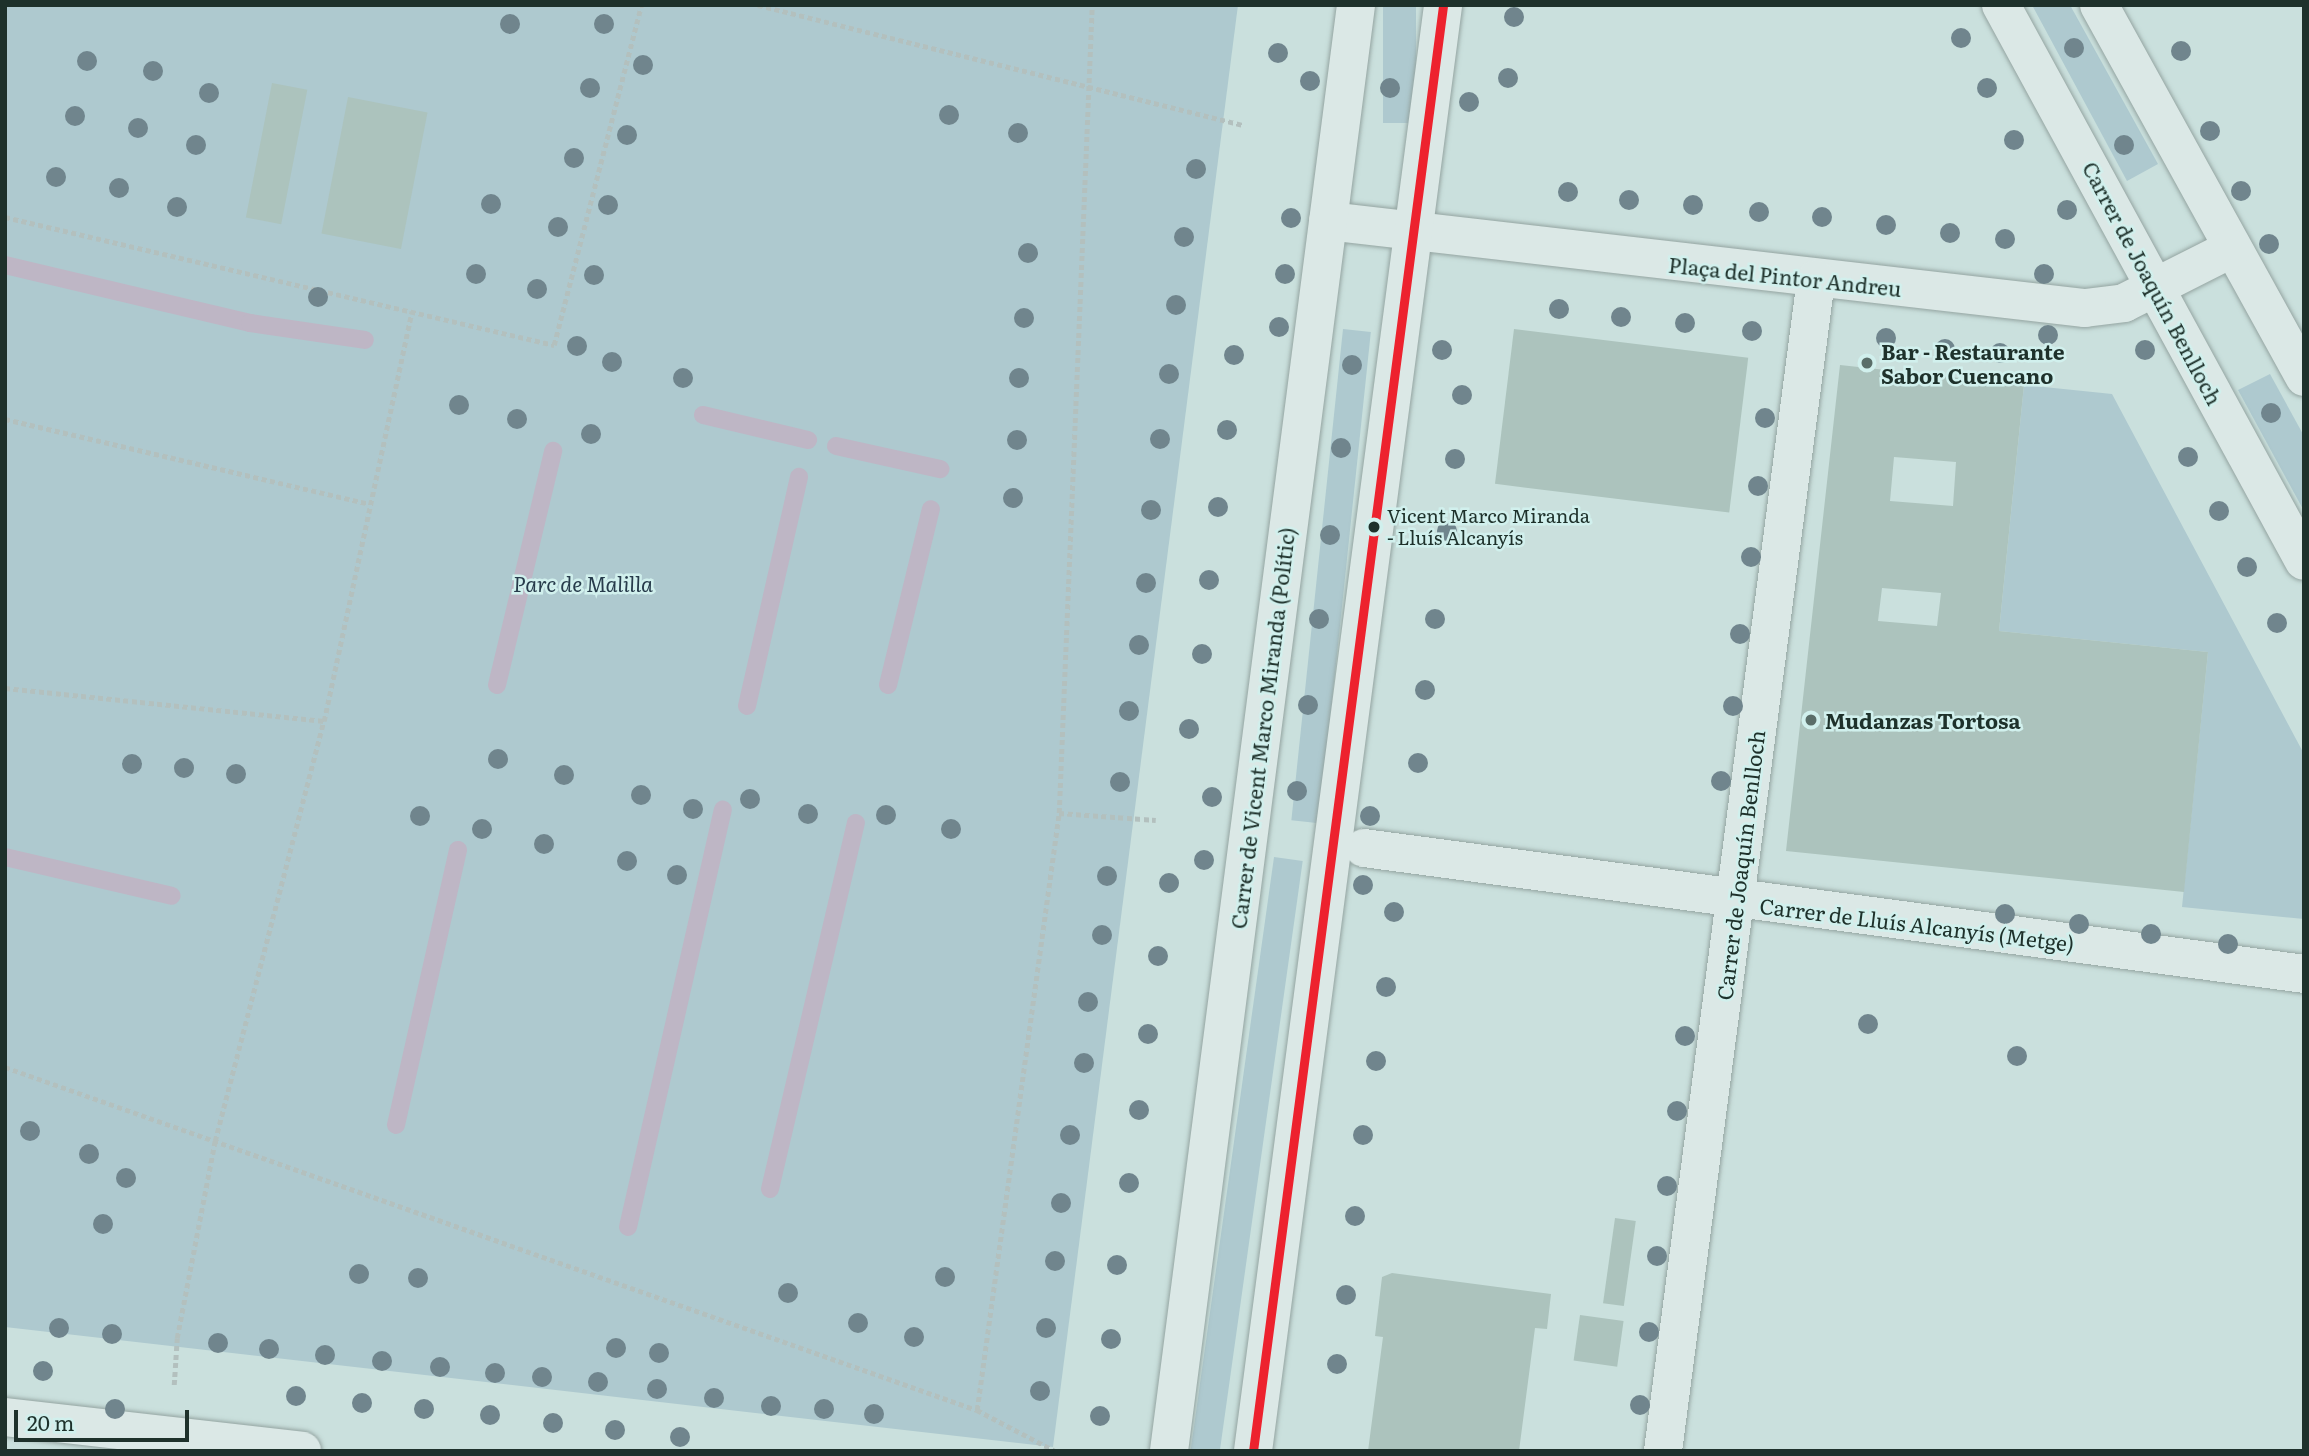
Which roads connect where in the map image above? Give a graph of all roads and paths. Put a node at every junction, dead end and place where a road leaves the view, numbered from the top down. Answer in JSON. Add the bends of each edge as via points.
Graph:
{"nodes":[{"id":1,"x":641,"y":5,"type":"edge"},
{"id":2,"x":758,"y":5,"type":"edge"},
{"id":3,"x":1092,"y":5,"type":"edge"},
{"id":4,"x":1356,"y":5,"type":"edge"},
{"id":5,"x":1443,"y":5,"type":"edge"},
{"id":6,"x":2001,"y":5,"type":"edge"},
{"id":7,"x":2099,"y":5,"type":"edge"},
{"id":8,"x":1089,"y":86,"type":"junction"},
{"id":9,"x":1242,"y":125,"type":"dead end"},
{"id":10,"x":5,"y":217,"type":"edge"},
{"id":11,"x":1328,"y":221,"type":"junction"},
{"id":12,"x":1414,"y":233,"type":"junction"},
{"id":13,"x":2231,"y":250,"type":"junction"},
{"id":14,"x":1816,"y":279,"type":"junction"},
{"id":15,"x":2158,"y":288,"type":"junction"},
{"id":16,"x":412,"y":311,"type":"junction"},
{"id":17,"x":2304,"y":377,"type":"edge"},
{"id":18,"x":5,"y":419,"type":"edge"},
{"id":19,"x":366,"y":503,"type":"junction"},
{"id":20,"x":2304,"y":561,"type":"edge"},
{"id":21,"x":5,"y":688,"type":"edge"},
{"id":22,"x":324,"y":721,"type":"junction"},
{"id":23,"x":1059,"y":813,"type":"junction"},
{"id":24,"x":1156,"y":820,"type":"dead end"},
{"id":25,"x":1364,"y":848,"type":"dead end"},
{"id":26,"x":1735,"y":901,"type":"junction"},
{"id":27,"x":2304,"y":974,"type":"edge"},
{"id":28,"x":5,"y":1067,"type":"edge"},
{"id":29,"x":215,"y":1141,"type":"junction"},
{"id":30,"x":977,"y":1410,"type":"junction"},
{"id":31,"x":5,"y":1417,"type":"edge"},
{"id":32,"x":170,"y":1436,"type":"junction"},
{"id":33,"x":302,"y":1451,"type":"edge"},
{"id":34,"x":1055,"y":1451,"type":"edge"},
{"id":35,"x":1169,"y":1451,"type":"edge"},
{"id":36,"x":1253,"y":1451,"type":"edge"},
{"id":37,"x":1663,"y":1451,"type":"edge"}],
"edges":[{"from":1,"to":16,"type":"path","via":[[554,345]]},
{"from":2,"to":8,"type":"path"},
{"from":3,"to":8,"type":"path"},
{"from":4,"to":11,"type":"street","name":"Carrer de Vicent Marco Miranda (Polític)"},
{"from":5,"to":12,"type":"street"},
{"from":6,"to":15,"type":"street","name":"Carrer de Joaquín Benlloch"},
{"from":7,"to":13,"type":"street"},
{"from":8,"to":9,"type":"path"},
{"from":8,"to":23,"type":"path"},
{"from":10,"to":16,"type":"path"},
{"from":11,"to":12,"type":"street","name":"Plaça del Pintor Andreu"},
{"from":11,"to":35,"type":"street","name":"Carrer de Vicent Marco Miranda (Polític)"},
{"from":12,"to":14,"type":"street","name":"Plaça del Pintor Andreu"},
{"from":12,"to":36,"type":"street"},
{"from":13,"to":15,"type":"street","name":"Plaça del Pintor Andreu"},
{"from":13,"to":17,"type":"street"},
{"from":14,"to":15,"type":"street","name":"Plaça del Pintor Andreu","via":[[2085,308],[2124,303]]},
{"from":14,"to":26,"type":"street","name":"Carrer de Joaquín Benlloch"},
{"from":15,"to":20,"type":"street","name":"Carrer de Joaquín Benlloch"},
{"from":16,"to":19,"type":"path"},
{"from":18,"to":19,"type":"path"},
{"from":19,"to":22,"type":"path"},
{"from":21,"to":22,"type":"path"},
{"from":22,"to":29,"type":"path"},
{"from":23,"to":24,"type":"path"},
{"from":23,"to":30,"type":"path"},
{"from":25,"to":26,"type":"street","name":"Carrer de Lluís Alcanyís (Metge)"},
{"from":26,"to":27,"type":"street","name":"Carrer de Lluís Alcanyís (Metge)"},
{"from":26,"to":37,"type":"street","name":"Carrer de Joaquín Benlloch"},
{"from":28,"to":29,"type":"path"},
{"from":29,"to":30,"type":"path"},
{"from":29,"to":32,"type":"path","via":[[177,1339]]},
{"from":30,"to":34,"type":"path"},
{"from":31,"to":32,"type":"street"},
{"from":32,"to":33,"type":"street"}]}
